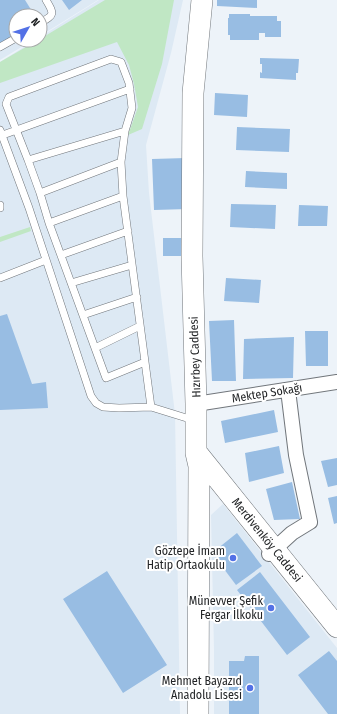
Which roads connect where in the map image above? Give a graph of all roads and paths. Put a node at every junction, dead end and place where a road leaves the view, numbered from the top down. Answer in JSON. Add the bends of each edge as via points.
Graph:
{"nodes":[{"id":1,"x":46,"y":0,"type":"edge"},
{"id":2,"x":202,"y":0,"type":"edge"},
{"id":3,"x":48,"y":19,"type":"edge"},
{"id":4,"x":130,"y":89,"type":"junction"},
{"id":5,"x":16,"y":130,"type":"junction"},
{"id":6,"x":126,"y":130,"type":"junction"},
{"id":7,"x":1,"y":134,"type":"edge"},
{"id":8,"x":28,"y":160,"type":"junction"},
{"id":9,"x":121,"y":162,"type":"junction"},
{"id":10,"x":40,"y":193,"type":"junction"},
{"id":11,"x":123,"y":196,"type":"junction"},
{"id":12,"x":49,"y":223,"type":"junction"},
{"id":13,"x":128,"y":231,"type":"junction"},
{"id":14,"x":61,"y":255,"type":"junction"},
{"id":15,"x":46,"y":260,"type":"junction"},
{"id":16,"x":132,"y":265,"type":"junction"},
{"id":17,"x":0,"y":278,"type":"edge"},
{"id":18,"x":71,"y":283,"type":"junction"},
{"id":19,"x":137,"y":297,"type":"junction"},
{"id":20,"x":83,"y":315,"type":"junction"},
{"id":21,"x":140,"y":326,"type":"junction"},
{"id":22,"x":95,"y":348,"type":"junction"},
{"id":23,"x":145,"y":362,"type":"junction"},
{"id":24,"x":337,"y":382,"type":"edge"},
{"id":25,"x":288,"y":390,"type":"junction"},
{"id":26,"x":151,"y":407,"type":"junction"},
{"id":27,"x":196,"y":412,"type":"junction"},
{"id":28,"x":198,"y":459,"type":"junction"},
{"id":29,"x":272,"y":551,"type":"junction"},
{"id":30,"x":337,"y":627,"type":"edge"},
{"id":31,"x":337,"y":640,"type":"edge"},
{"id":32,"x":198,"y":714,"type":"edge"}],
"edges":[{"from":1,"to":3,"type":"lane","via":[[52,14]]},
{"from":2,"to":27,"type":"street","name":"Hızırbey Caddesi","via":[[193,93],[192,256]]},
{"from":4,"to":5,"type":"lane"},
{"from":4,"to":5,"type":"lane","via":[[121,62],[111,59],[9,97],[6,104]]},
{"from":4,"to":6,"type":"lane","via":[[132,108]]},
{"from":5,"to":7,"type":"lane"},
{"from":5,"to":8,"type":"lane"},
{"from":6,"to":8,"type":"lane"},
{"from":6,"to":9,"type":"lane"},
{"from":7,"to":15,"type":"lane"},
{"from":8,"to":10,"type":"lane"},
{"from":9,"to":10,"type":"lane"},
{"from":9,"to":11,"type":"lane"},
{"from":10,"to":12,"type":"lane"},
{"from":11,"to":12,"type":"lane"},
{"from":11,"to":13,"type":"lane"},
{"from":12,"to":14,"type":"lane"},
{"from":13,"to":14,"type":"lane"},
{"from":13,"to":16,"type":"lane"},
{"from":14,"to":18,"type":"lane"},
{"from":15,"to":17,"type":"lane"},
{"from":15,"to":26,"type":"lane","via":[[91,396],[96,403],[104,407]]},
{"from":16,"to":18,"type":"lane"},
{"from":16,"to":19,"type":"lane"},
{"from":18,"to":20,"type":"lane"},
{"from":19,"to":20,"type":"lane"},
{"from":19,"to":21,"type":"lane"},
{"from":20,"to":22,"type":"lane"},
{"from":21,"to":22,"type":"lane"},
{"from":21,"to":23,"type":"lane"},
{"from":22,"to":23,"type":"lane","via":[[106,378]]},
{"from":23,"to":26,"type":"lane"},
{"from":24,"to":25,"type":"street","name":"Mektep Sokağı"},
{"from":25,"to":27,"type":"street","name":"Mektep Sokağı"},
{"from":25,"to":29,"type":"street","via":[[296,455],[310,522],[292,533]]},
{"from":26,"to":27,"type":"lane"},
{"from":27,"to":28,"type":"street","name":"Hızırbey Caddesi"},
{"from":28,"to":29,"type":"street"},
{"from":28,"to":32,"type":"street","name":"Hızırbey Caddesi"},
{"from":29,"to":30,"type":"street","name":"Merdivenköy Caddesi"},
{"from":29,"to":31,"type":"street"}]}
